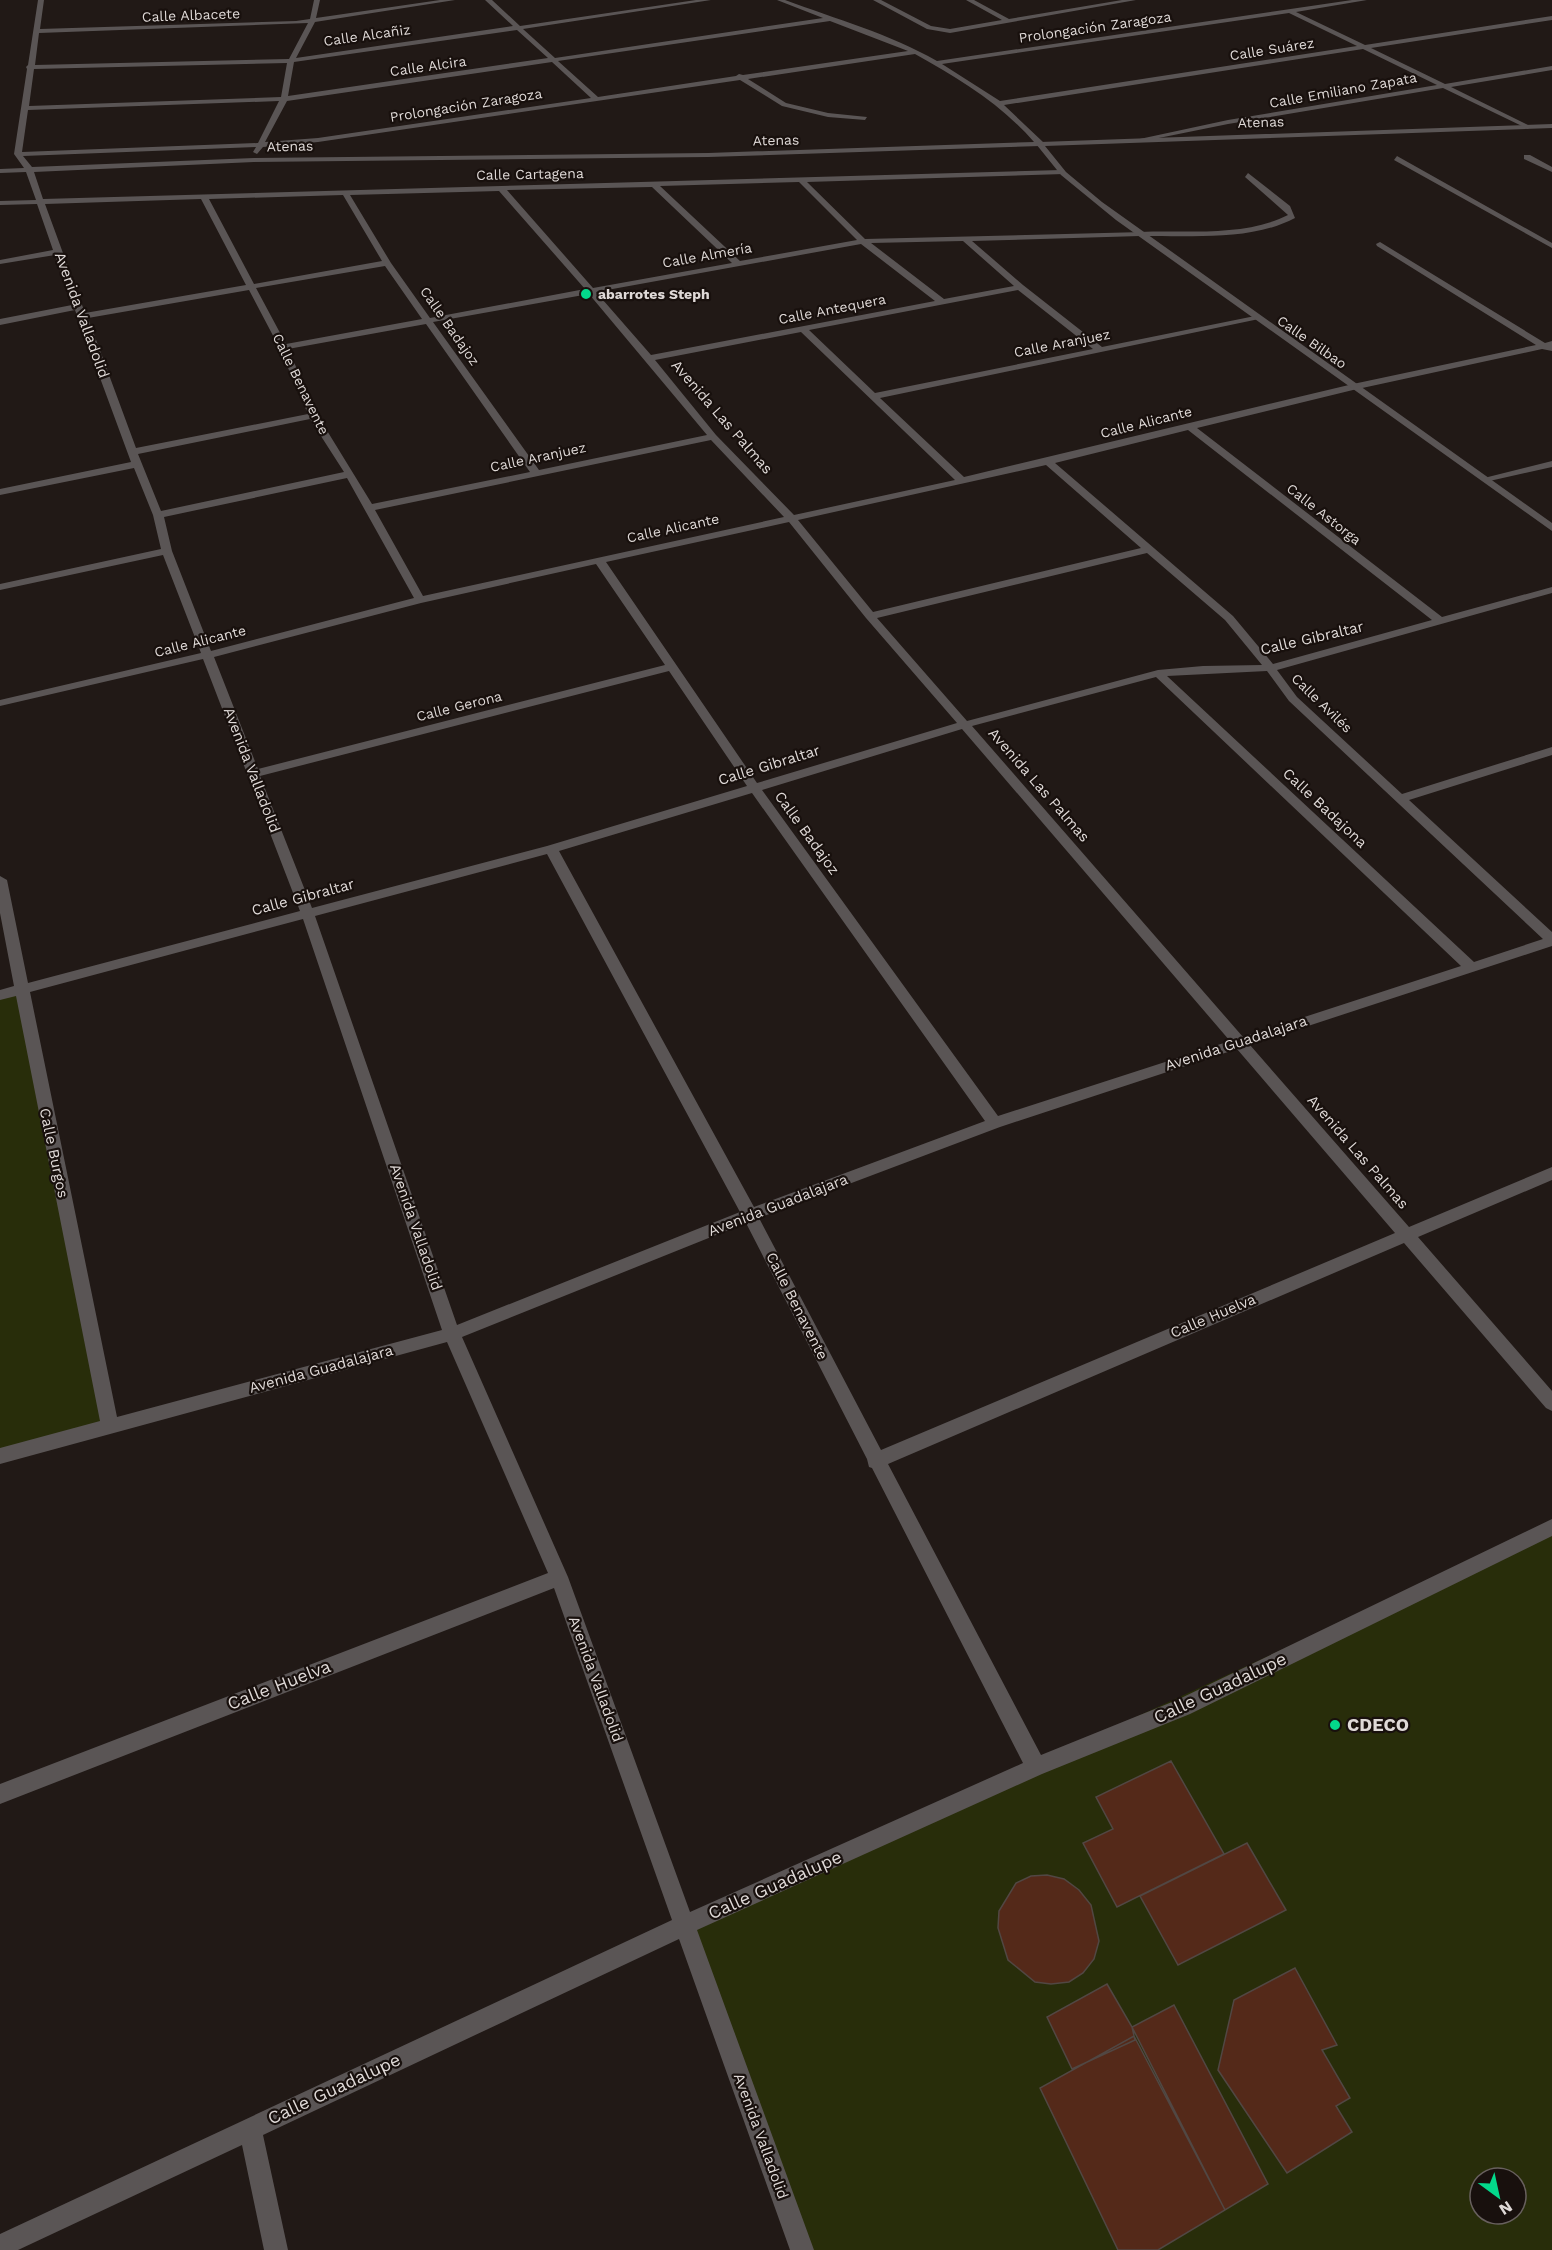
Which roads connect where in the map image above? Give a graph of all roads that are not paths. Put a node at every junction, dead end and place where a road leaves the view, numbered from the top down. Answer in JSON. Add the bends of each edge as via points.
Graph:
{"nodes":[{"id":1,"x":41,"y":0,"type":"edge"},
{"id":2,"x":317,"y":0,"type":"edge"},
{"id":3,"x":452,"y":0,"type":"edge"},
{"id":4,"x":488,"y":0,"type":"edge"},
{"id":5,"x":708,"y":0,"type":"edge"},
{"id":6,"x":780,"y":0,"type":"edge"},
{"id":7,"x":876,"y":0,"type":"edge"},
{"id":8,"x":969,"y":0,"type":"edge"},
{"id":9,"x":1133,"y":0,"type":"edge"},
{"id":10,"x":1364,"y":0,"type":"edge"},
{"id":11,"x":1071,"y":4,"type":"dead end"},
{"id":12,"x":614,"y":6,"type":"dead end"},
{"id":13,"x":1079,"y":9,"type":"junction"},
{"id":14,"x":621,"y":11,"type":"junction"},
{"id":15,"x":1290,"y":11,"type":"junction"},
{"id":16,"x":1552,"y":18,"type":"edge"},
{"id":17,"x":832,"y":19,"type":"junction"},
{"id":18,"x":313,"y":20,"type":"junction"},
{"id":19,"x":1008,"y":21,"type":"junction"},
{"id":20,"x":518,"y":26,"type":"junction"},
{"id":21,"x":37,"y":31,"type":"junction"},
{"id":22,"x":1363,"y":47,"type":"junction"},
{"id":23,"x":916,"y":52,"type":"junction"},
{"id":24,"x":555,"y":60,"type":"junction"},
{"id":25,"x":291,"y":61,"type":"junction"},
{"id":26,"x":935,"y":63,"type":"junction"},
{"id":27,"x":29,"y":67,"type":"junction"},
{"id":28,"x":1552,"y":68,"type":"edge"},
{"id":29,"x":739,"y":76,"type":"junction"},
{"id":30,"x":1443,"y":86,"type":"junction"},
{"id":31,"x":595,"y":98,"type":"junction"},
{"id":32,"x":284,"y":99,"type":"junction"},
{"id":33,"x":996,"y":104,"type":"junction"},
{"id":34,"x":25,"y":108,"type":"junction"},
{"id":35,"x":865,"y":118,"type":"dead end"},
{"id":36,"x":1552,"y":126,"type":"edge"},
{"id":37,"x":1528,"y":127,"type":"junction"},
{"id":38,"x":1139,"y":140,"type":"junction"},
{"id":39,"x":1040,"y":144,"type":"junction"},
{"id":40,"x":260,"y":145,"type":"junction"},
{"id":41,"x":18,"y":154,"type":"junction"},
{"id":42,"x":1527,"y":157,"type":"dead end"},
{"id":43,"x":1397,"y":158,"type":"dead end"},
{"id":44,"x":254,"y":160,"type":"junction"},
{"id":45,"x":29,"y":169,"type":"junction"},
{"id":46,"x":1552,"y":170,"type":"edge"},
{"id":47,"x":0,"y":171,"type":"edge"},
{"id":48,"x":1061,"y":172,"type":"junction"},
{"id":49,"x":1248,"y":175,"type":"dead end"},
{"id":50,"x":801,"y":180,"type":"junction"},
{"id":51,"x":656,"y":185,"type":"junction"},
{"id":52,"x":502,"y":189,"type":"junction"},
{"id":53,"x":345,"y":193,"type":"junction"},
{"id":54,"x":204,"y":197,"type":"junction"},
{"id":55,"x":40,"y":201,"type":"junction"},
{"id":56,"x":0,"y":203,"type":"edge"},
{"id":57,"x":1140,"y":234,"type":"junction"},
{"id":58,"x":964,"y":238,"type":"junction"},
{"id":59,"x":863,"y":241,"type":"junction"},
{"id":60,"x":1380,"y":244,"type":"dead end"},
{"id":61,"x":1552,"y":246,"type":"edge"},
{"id":62,"x":58,"y":252,"type":"junction"},
{"id":63,"x":0,"y":262,"type":"edge"},
{"id":64,"x":387,"y":263,"type":"junction"},
{"id":65,"x":737,"y":263,"type":"junction"},
{"id":66,"x":250,"y":287,"type":"junction"},
{"id":67,"x":1020,"y":287,"type":"junction"},
{"id":68,"x":591,"y":290,"type":"junction"},
{"id":69,"x":941,"y":301,"type":"junction"},
{"id":70,"x":80,"y":312,"type":"junction"},
{"id":71,"x":1255,"y":319,"type":"junction"},
{"id":72,"x":428,"y":321,"type":"junction"},
{"id":73,"x":0,"y":322,"type":"edge"},
{"id":74,"x":802,"y":328,"type":"junction"},
{"id":75,"x":283,"y":347,"type":"junction"},
{"id":76,"x":1550,"y":347,"type":"edge"},
{"id":77,"x":1101,"y":351,"type":"junction"},
{"id":78,"x":649,"y":358,"type":"junction"},
{"id":79,"x":1353,"y":387,"type":"junction"},
{"id":80,"x":875,"y":396,"type":"junction"},
{"id":81,"x":313,"y":416,"type":"junction"},
{"id":82,"x":1190,"y":427,"type":"junction"},
{"id":83,"x":713,"y":437,"type":"junction"},
{"id":84,"x":132,"y":452,"type":"junction"},
{"id":85,"x":1048,"y":462,"type":"junction"},
{"id":86,"x":137,"y":464,"type":"junction"},
{"id":87,"x":1552,"y":464,"type":"edge"},
{"id":88,"x":536,"y":473,"type":"junction"},
{"id":89,"x":350,"y":474,"type":"junction"},
{"id":90,"x":1485,"y":479,"type":"junction"},
{"id":91,"x":962,"y":481,"type":"junction"},
{"id":92,"x":0,"y":492,"type":"edge"},
{"id":93,"x":368,"y":508,"type":"junction"},
{"id":94,"x":158,"y":515,"type":"junction"},
{"id":95,"x":791,"y":518,"type":"junction"},
{"id":96,"x":1552,"y":528,"type":"edge"},
{"id":97,"x":1150,"y":549,"type":"junction"},
{"id":98,"x":167,"y":551,"type":"junction"},
{"id":99,"x":598,"y":559,"type":"junction"},
{"id":100,"x":0,"y":587,"type":"edge"},
{"id":101,"x":1552,"y":590,"type":"edge"},
{"id":102,"x":420,"y":600,"type":"junction"},
{"id":103,"x":870,"y":616,"type":"junction"},
{"id":104,"x":1442,"y":622,"type":"junction"},
{"id":105,"x":207,"y":655,"type":"junction"},
{"id":106,"x":671,"y":667,"type":"junction"},
{"id":107,"x":1271,"y":668,"type":"junction"},
{"id":108,"x":1158,"y":674,"type":"junction"},
{"id":109,"x":0,"y":703,"type":"edge"},
{"id":110,"x":964,"y":725,"type":"junction"},
{"id":111,"x":1552,"y":751,"type":"edge"},
{"id":112,"x":254,"y":774,"type":"junction"},
{"id":113,"x":753,"y":786,"type":"junction"},
{"id":114,"x":1401,"y":798,"type":"junction"},
{"id":115,"x":551,"y":849,"type":"junction"},
{"id":116,"x":0,"y":880,"type":"edge"},
{"id":117,"x":308,"y":913,"type":"junction"},
{"id":118,"x":1552,"y":941,"type":"edge"},
{"id":119,"x":1470,"y":966,"type":"junction"},
{"id":120,"x":21,"y":989,"type":"junction"},
{"id":121,"x":0,"y":995,"type":"edge"},
{"id":122,"x":1240,"y":1042,"type":"junction"},
{"id":123,"x":995,"y":1123,"type":"junction"},
{"id":124,"x":1552,"y":1173,"type":"edge"},
{"id":125,"x":750,"y":1215,"type":"junction"},
{"id":126,"x":1406,"y":1233,"type":"junction"},
{"id":127,"x":452,"y":1334,"type":"junction"},
{"id":128,"x":1552,"y":1403,"type":"edge"},
{"id":129,"x":110,"y":1426,"type":"junction"},
{"id":130,"x":0,"y":1456,"type":"edge"},
{"id":131,"x":875,"y":1461,"type":"junction"},
{"id":132,"x":1552,"y":1527,"type":"edge"},
{"id":133,"x":559,"y":1577,"type":"junction"},
{"id":134,"x":1035,"y":1767,"type":"junction"},
{"id":135,"x":0,"y":1794,"type":"edge"},
{"id":136,"x":685,"y":1925,"type":"junction"},
{"id":137,"x":250,"y":2128,"type":"junction"},
{"id":138,"x":0,"y":2246,"type":"edge"},
{"id":139,"x":276,"y":2250,"type":"edge"},
{"id":140,"x":802,"y":2250,"type":"edge"}],
"edges":[{"from":1,"to":21,"type":"street"},
{"from":2,"to":18,"type":"street"},
{"from":3,"to":18,"type":"street","name":"Calle Albacete"},
{"from":4,"to":20,"type":"street"},
{"from":5,"to":14,"type":"street","name":"Calle Alcañiz"},
{"from":6,"to":17,"type":"street","name":"Calle Bilbao"},
{"from":7,"to":19,"type":"street","via":[[929,28],[950,31]]},
{"from":8,"to":19,"type":"street"},
{"from":9,"to":13,"type":"street"},
{"from":10,"to":15,"type":"street","name":"Prolongación Zaragoza"},
{"from":11,"to":13,"type":"street"},
{"from":12,"to":14,"type":"street"},
{"from":13,"to":19,"type":"street"},
{"from":14,"to":20,"type":"street","name":"Calle Alcañiz"},
{"from":15,"to":22,"type":"street"},
{"from":15,"to":26,"type":"street","name":"Prolongación Zaragoza"},
{"from":16,"to":22,"type":"street","name":"Calle Suárez"},
{"from":17,"to":23,"type":"street","name":"Calle Bilbao"},
{"from":17,"to":24,"type":"street","name":"Calle Alcira"},
{"from":18,"to":21,"type":"street","name":"Calle Albacete"},
{"from":18,"to":25,"type":"street"},
{"from":20,"to":24,"type":"street"},
{"from":20,"to":25,"type":"street","name":"Calle Alcañiz"},
{"from":21,"to":27,"type":"street"},
{"from":22,"to":30,"type":"street"},
{"from":22,"to":33,"type":"street","name":"Calle Suárez"},
{"from":23,"to":26,"type":"street","name":"Calle Bilbao"},
{"from":23,"to":29,"type":"street","name":"Prolongación Zaragoza"},
{"from":24,"to":31,"type":"street"},
{"from":24,"to":32,"type":"street","name":"Calle Alcira"},
{"from":25,"to":27,"type":"street","name":"Calle Alcañiz"},
{"from":25,"to":32,"type":"street"},
{"from":26,"to":33,"type":"street","name":"Calle Bilbao"},
{"from":27,"to":34,"type":"street"},
{"from":28,"to":30,"type":"street","name":"Calle Emiliano Zapata"},
{"from":29,"to":31,"type":"street","name":"Prolongación Zaragoza"},
{"from":29,"to":35,"type":"street","via":[[784,105]]},
{"from":30,"to":37,"type":"street"},
{"from":30,"to":38,"type":"street","name":"Calle Emiliano Zapata"},
{"from":31,"to":40,"type":"street","name":"Prolongación Zaragoza","via":[[318,140]]},
{"from":32,"to":34,"type":"street","name":"Calle Alcira"},
{"from":32,"to":40,"type":"street"},
{"from":33,"to":39,"type":"street","name":"Calle Bilbao"},
{"from":34,"to":41,"type":"street"},
{"from":36,"to":37,"type":"street","name":"Atenas"},
{"from":37,"to":38,"type":"street","name":"Atenas"},
{"from":38,"to":39,"type":"street","name":"Atenas"},
{"from":39,"to":44,"type":"street","name":"Atenas","via":[[708,155]]},
{"from":39,"to":48,"type":"street","name":"Calle Bilbao"},
{"from":40,"to":41,"type":"street","name":"Prolongación Zaragoza"},
{"from":40,"to":44,"type":"street"},
{"from":41,"to":45,"type":"street","name":"Avenida Valladolid"},
{"from":42,"to":46,"type":"street"},
{"from":43,"to":61,"type":"street"},
{"from":44,"to":45,"type":"street","name":"Atenas"},
{"from":45,"to":47,"type":"street","name":"Atenas"},
{"from":45,"to":55,"type":"street","name":"Avenida Valladolid"},
{"from":48,"to":50,"type":"street","name":"Calle Cartagena"},
{"from":48,"to":57,"type":"street","name":"Calle Bilbao"},
{"from":49,"to":57,"type":"street","name":"Calle Almería","via":[[1292,216],[1284,222],[1250,229]]},
{"from":50,"to":51,"type":"street","name":"Calle Cartagena"},
{"from":50,"to":59,"type":"street"},
{"from":51,"to":52,"type":"street","name":"Calle Cartagena"},
{"from":51,"to":65,"type":"street"},
{"from":52,"to":53,"type":"street","name":"Calle Cartagena"},
{"from":52,"to":68,"type":"street","name":"Avenida Las Palmas"},
{"from":53,"to":54,"type":"street","name":"Calle Cartagena"},
{"from":53,"to":64,"type":"street","name":"Calle Badajoz"},
{"from":54,"to":55,"type":"street","name":"Calle Cartagena"},
{"from":54,"to":66,"type":"street","name":"Calle Benavente"},
{"from":55,"to":56,"type":"street","name":"Calle Cartagena"},
{"from":55,"to":62,"type":"street","name":"Avenida Valladolid"},
{"from":57,"to":58,"type":"street","name":"Calle Almería"},
{"from":57,"to":71,"type":"street","name":"Calle Bilbao"},
{"from":58,"to":59,"type":"street","name":"Calle Almería"},
{"from":58,"to":67,"type":"street"},
{"from":59,"to":65,"type":"street","name":"Calle Almería"},
{"from":59,"to":69,"type":"street"},
{"from":60,"to":76,"type":"street"},
{"from":62,"to":63,"type":"street"},
{"from":62,"to":70,"type":"street","name":"Avenida Valladolid"},
{"from":64,"to":66,"type":"street"},
{"from":64,"to":72,"type":"street","name":"Calle Badajoz"},
{"from":65,"to":68,"type":"street","name":"Calle Almería"},
{"from":66,"to":70,"type":"street"},
{"from":66,"to":75,"type":"street","name":"Calle Benavente"},
{"from":67,"to":69,"type":"street","name":"Calle Antequera"},
{"from":67,"to":77,"type":"street"},
{"from":68,"to":72,"type":"street","name":"Calle Almería"},
{"from":68,"to":78,"type":"street","name":"Avenida Las Palmas"},
{"from":69,"to":74,"type":"street","name":"Calle Antequera"},
{"from":70,"to":73,"type":"street"},
{"from":70,"to":84,"type":"street","name":"Avenida Valladolid"},
{"from":71,"to":77,"type":"street","name":"Calle Aranjuez"},
{"from":71,"to":79,"type":"street","name":"Calle Bilbao"},
{"from":72,"to":75,"type":"street","name":"Calle Almería"},
{"from":72,"to":88,"type":"street","name":"Calle Badajoz"},
{"from":74,"to":78,"type":"street","name":"Calle Antequera"},
{"from":74,"to":80,"type":"street"},
{"from":75,"to":81,"type":"street","name":"Calle Benavente"},
{"from":76,"to":79,"type":"street","name":"Calle Alicante"},
{"from":77,"to":80,"type":"street","name":"Calle Aranjuez"},
{"from":78,"to":83,"type":"street","name":"Avenida Las Palmas"},
{"from":79,"to":82,"type":"street","name":"Calle Alicante"},
{"from":79,"to":90,"type":"street","name":"Calle Bilbao"},
{"from":80,"to":91,"type":"street"},
{"from":81,"to":84,"type":"street"},
{"from":81,"to":89,"type":"street","name":"Calle Benavente"},
{"from":82,"to":85,"type":"street","name":"Calle Alicante"},
{"from":82,"to":104,"type":"street","name":"Calle Astorga"},
{"from":83,"to":88,"type":"street","name":"Calle Aranjuez"},
{"from":83,"to":95,"type":"street","name":"Avenida Las Palmas"},
{"from":84,"to":86,"type":"street","name":"Avenida Valladolid"},
{"from":85,"to":91,"type":"street","name":"Calle Alicante"},
{"from":85,"to":97,"type":"street","name":"Calle Avilés"},
{"from":86,"to":92,"type":"street"},
{"from":86,"to":94,"type":"street","name":"Avenida Valladolid"},
{"from":87,"to":90,"type":"street"},
{"from":88,"to":93,"type":"street","name":"Calle Aranjuez"},
{"from":89,"to":93,"type":"street","name":"Calle Benavente"},
{"from":89,"to":94,"type":"street"},
{"from":90,"to":96,"type":"street","name":"Calle Bilbao"},
{"from":91,"to":95,"type":"street","name":"Calle Alicante"},
{"from":93,"to":102,"type":"street","name":"Calle Benavente"},
{"from":94,"to":98,"type":"street","name":"Avenida Valladolid"},
{"from":95,"to":99,"type":"street","name":"Calle Alicante"},
{"from":95,"to":103,"type":"street","name":"Avenida Las Palmas"},
{"from":97,"to":103,"type":"street"},
{"from":97,"to":107,"type":"street","name":"Calle Avilés","via":[[1229,618]]},
{"from":98,"to":100,"type":"street"},
{"from":98,"to":105,"type":"street","name":"Avenida Valladolid"},
{"from":99,"to":102,"type":"street","name":"Calle Alicante"},
{"from":99,"to":106,"type":"street","name":"Calle Badajoz"},
{"from":101,"to":104,"type":"street","name":"Calle Gibraltar"},
{"from":102,"to":105,"type":"street","name":"Calle Alicante"},
{"from":103,"to":110,"type":"street","name":"Avenida Las Palmas"},
{"from":104,"to":107,"type":"street","name":"Calle Gibraltar"},
{"from":105,"to":109,"type":"street","name":"Calle Alicante"},
{"from":105,"to":112,"type":"street","name":"Avenida Valladolid"},
{"from":106,"to":112,"type":"street","name":"Calle Gerona"},
{"from":106,"to":113,"type":"street","name":"Calle Badajoz"},
{"from":107,"to":108,"type":"street","name":"Calle Gibraltar"},
{"from":107,"to":114,"type":"street","name":"Calle Avilés","via":[[1293,699]]},
{"from":108,"to":110,"type":"street","name":"Calle Gibraltar"},
{"from":108,"to":119,"type":"street","name":"Calle Badajona"},
{"from":110,"to":113,"type":"street","name":"Calle Gibraltar"},
{"from":110,"to":122,"type":"street","name":"Avenida Las Palmas"},
{"from":111,"to":114,"type":"street"},
{"from":112,"to":117,"type":"street","name":"Avenida Valladolid"},
{"from":113,"to":115,"type":"street","name":"Calle Gibraltar"},
{"from":113,"to":123,"type":"street","name":"Calle Badajoz"},
{"from":114,"to":118,"type":"street","name":"Calle Avilés"},
{"from":115,"to":117,"type":"street","name":"Calle Gibraltar"},
{"from":115,"to":125,"type":"street","name":"Calle Benavente"},
{"from":116,"to":120,"type":"street","name":"Calle Burgos"},
{"from":117,"to":120,"type":"street","name":"Calle Gibraltar"},
{"from":117,"to":127,"type":"street","name":"Avenida Valladolid"},
{"from":118,"to":119,"type":"street","name":"Avenida Guadalajara"},
{"from":119,"to":122,"type":"street","name":"Avenida Guadalajara"},
{"from":120,"to":121,"type":"street","name":"Calle Gibraltar"},
{"from":120,"to":129,"type":"street","name":"Calle Burgos"},
{"from":122,"to":123,"type":"street","name":"Avenida Guadalajara"},
{"from":122,"to":126,"type":"street","name":"Avenida Las Palmas"},
{"from":123,"to":125,"type":"street","name":"Avenida Guadalajara"},
{"from":124,"to":126,"type":"street","name":"Calle Huelva"},
{"from":125,"to":127,"type":"street","name":"Avenida Guadalajara"},
{"from":125,"to":131,"type":"street","name":"Calle Benavente"},
{"from":126,"to":128,"type":"street","name":"Avenida Las Palmas"},
{"from":126,"to":131,"type":"street","name":"Calle Huelva"},
{"from":127,"to":129,"type":"street","name":"Avenida Guadalajara"},
{"from":127,"to":133,"type":"street","name":"Avenida Valladolid"},
{"from":129,"to":130,"type":"street","name":"Avenida Guadalajara"},
{"from":131,"to":134,"type":"street","name":"Calle Benavente"},
{"from":132,"to":134,"type":"street","name":"Calle Guadalupe","via":[[1183,1707]]},
{"from":133,"to":135,"type":"street","name":"Calle Huelva"},
{"from":133,"to":136,"type":"street","name":"Avenida Valladolid"},
{"from":134,"to":136,"type":"street","name":"Calle Guadalupe"},
{"from":136,"to":137,"type":"street","name":"Calle Guadalupe"},
{"from":136,"to":140,"type":"street","name":"Avenida Valladolid"},
{"from":137,"to":138,"type":"street","name":"Calle Guadalupe"},
{"from":137,"to":139,"type":"street"}]}
